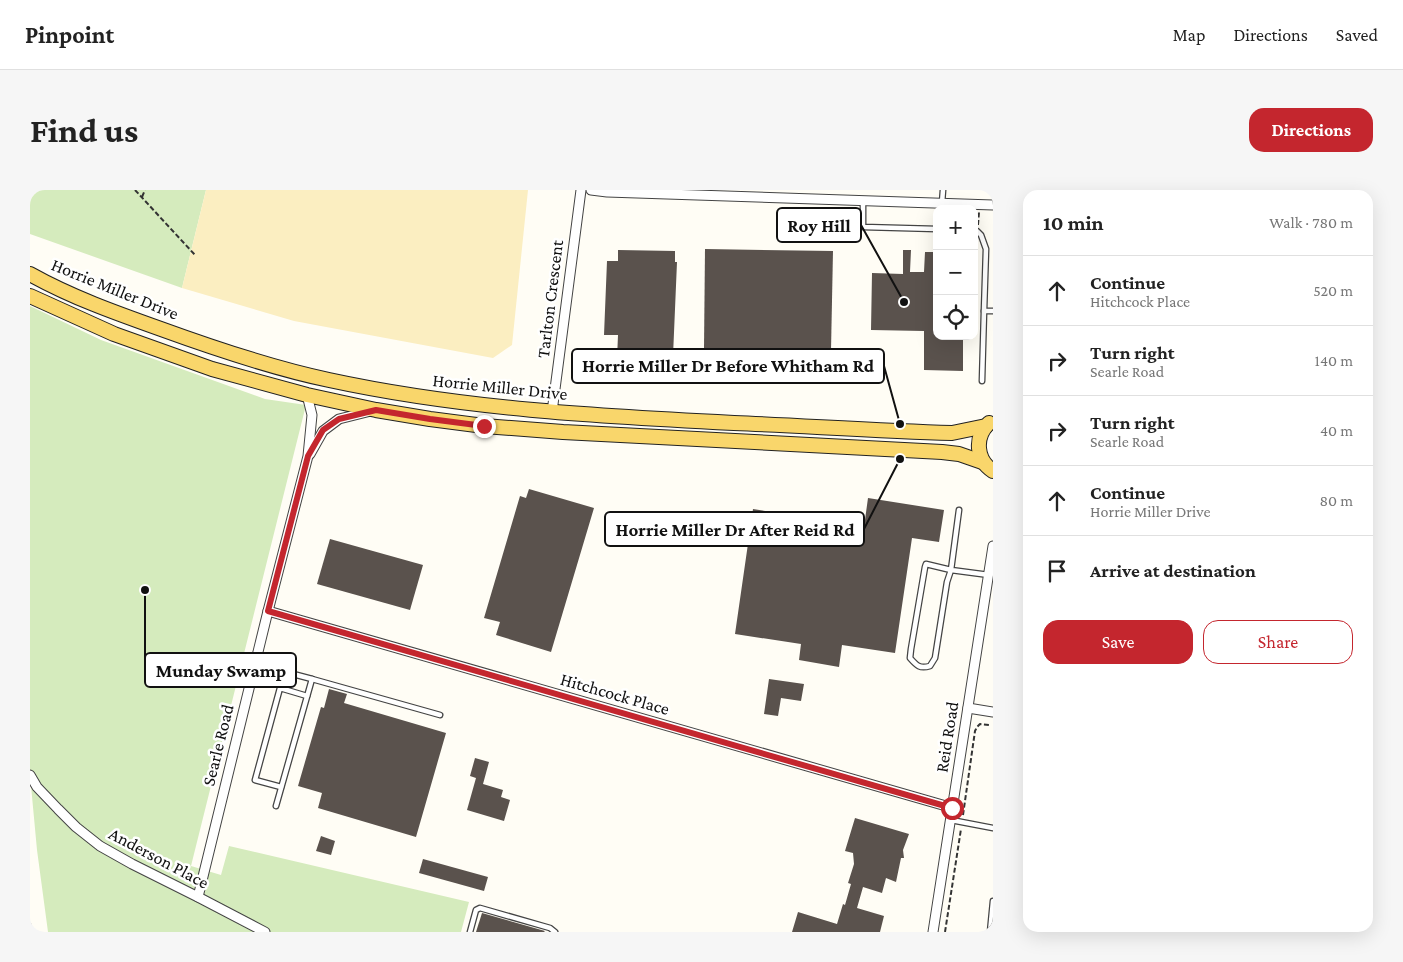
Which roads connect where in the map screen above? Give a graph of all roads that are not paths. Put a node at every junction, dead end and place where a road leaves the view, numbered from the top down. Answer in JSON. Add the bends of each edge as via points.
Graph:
{"nodes":[{"id":1,"x":581,"y":190,"type":"edge"},
{"id":2,"x":591,"y":190,"type":"edge"},
{"id":3,"x":943,"y":190,"type":"edge"},
{"id":4,"x":863,"y":200,"type":"junction"},
{"id":5,"x":942,"y":203,"type":"junction"},
{"id":6,"x":993,"y":206,"type":"edge"},
{"id":7,"x":933,"y":229,"type":"edge"},
{"id":8,"x":978,"y":234,"type":"edge"},
{"id":9,"x":30,"y":274,"type":"edge"},
{"id":10,"x":30,"y":296,"type":"edge"},
{"id":11,"x":984,"y":311,"type":"junction"},
{"id":12,"x":993,"y":311,"type":"edge"},
{"id":13,"x":982,"y":381,"type":"dead end"},
{"id":14,"x":307,"y":396,"type":"junction"},
{"id":15,"x":376,"y":410,"type":"junction"},
{"id":16,"x":552,"y":412,"type":"junction"},
{"id":17,"x":990,"y":423,"type":"edge"},
{"id":18,"x":308,"y":456,"type":"junction"},
{"id":19,"x":990,"y":471,"type":"edge"},
{"id":20,"x":959,"y":510,"type":"dead end"},
{"id":21,"x":993,"y":546,"type":"edge"},
{"id":22,"x":951,"y":570,"type":"junction"},
{"id":23,"x":988,"y":575,"type":"junction"},
{"id":24,"x":268,"y":611,"type":"junction"},
{"id":25,"x":255,"y":664,"type":"junction"},
{"id":26,"x":312,"y":679,"type":"junction"},
{"id":27,"x":307,"y":696,"type":"junction"},
{"id":28,"x":968,"y":708,"type":"junction"},
{"id":29,"x":993,"y":712,"type":"edge"},
{"id":30,"x":440,"y":715,"type":"dead end"},
{"id":31,"x":30,"y":775,"type":"edge"},
{"id":32,"x":281,"y":787,"type":"junction"},
{"id":33,"x":276,"y":806,"type":"dead end"},
{"id":34,"x":952,"y":808,"type":"junction"},
{"id":35,"x":951,"y":820,"type":"junction"},
{"id":36,"x":993,"y":828,"type":"edge"},
{"id":37,"x":198,"y":897,"type":"junction"},
{"id":38,"x":993,"y":901,"type":"edge"},
{"id":39,"x":265,"y":932,"type":"edge"},
{"id":40,"x":470,"y":932,"type":"edge"},
{"id":41,"x":555,"y":932,"type":"edge"},
{"id":42,"x":934,"y":932,"type":"edge"},
{"id":43,"x":990,"y":932,"type":"edge"}],
"edges":[{"from":1,"to":16,"type":"street","name":"Tarlton Crescent"},
{"from":2,"to":4,"type":"street"},
{"from":3,"to":5,"type":"lane"},
{"from":4,"to":5,"type":"street"},
{"from":4,"to":7,"type":"lane","via":[[862,227]]},
{"from":5,"to":6,"type":"street"},
{"from":8,"to":11,"type":"lane","via":[[986,249]]},
{"from":9,"to":16,"type":"main road","name":"Horrie Miller Drive","via":[[124,316],[214,348],[327,380],[485,406]]},
{"from":10,"to":14,"type":"main road","name":"Horrie Miller Drive","via":[[114,334],[212,369]]},
{"from":11,"to":12,"type":"lane"},
{"from":11,"to":13,"type":"lane"},
{"from":14,"to":15,"type":"main road","name":"Horrie Miller Drive"},
{"from":14,"to":18,"type":"street","name":"Searle Road","via":[[312,415]]},
{"from":15,"to":18,"type":"street","name":"Searle Road","via":[[339,419],[323,430]]},
{"from":15,"to":19,"type":"main road","name":"Horrie Miller Drive","via":[[484,426],[563,432],[942,452],[959,454]]},
{"from":16,"to":17,"type":"main road","name":"Horrie Miller Drive","via":[[938,432],[965,431]]},
{"from":17,"to":19,"type":"main road","name":"Horrie Miller Drive","via":[[978,443],[979,453]]},
{"from":18,"to":24,"type":"street","name":"Searle Road"},
{"from":20,"to":22,"type":"lane"},
{"from":21,"to":23,"type":"street","name":"Reid Road"},
{"from":22,"to":22,"type":"lane","via":[[935,658],[930,666],[923,668],[910,658],[925,567],[926,564]]},
{"from":22,"to":23,"type":"lane"},
{"from":23,"to":28,"type":"street","name":"Reid Road"},
{"from":24,"to":25,"type":"street","name":"Searle Road"},
{"from":24,"to":34,"type":"street","name":"Hitchcock Place"},
{"from":25,"to":26,"type":"lane"},
{"from":25,"to":37,"type":"street","name":"Searle Road"},
{"from":26,"to":27,"type":"lane"},
{"from":26,"to":30,"type":"lane"},
{"from":27,"to":32,"type":"lane"},
{"from":27,"to":32,"type":"lane","via":[[280,688],[255,780]]},
{"from":28,"to":29,"type":"street"},
{"from":28,"to":34,"type":"street","name":"Reid Road"},
{"from":31,"to":37,"type":"street","name":"Anderson Place","via":[[58,810],[100,846]]},
{"from":32,"to":33,"type":"lane"},
{"from":34,"to":35,"type":"street","name":"Reid Road"},
{"from":35,"to":36,"type":"lane"},
{"from":35,"to":42,"type":"street","name":"Reid Road"},
{"from":37,"to":39,"type":"street","name":"Anderson Place"},
{"from":38,"to":43,"type":"lane"},
{"from":40,"to":41,"type":"lane","via":[[476,910],[480,908]]}]}
